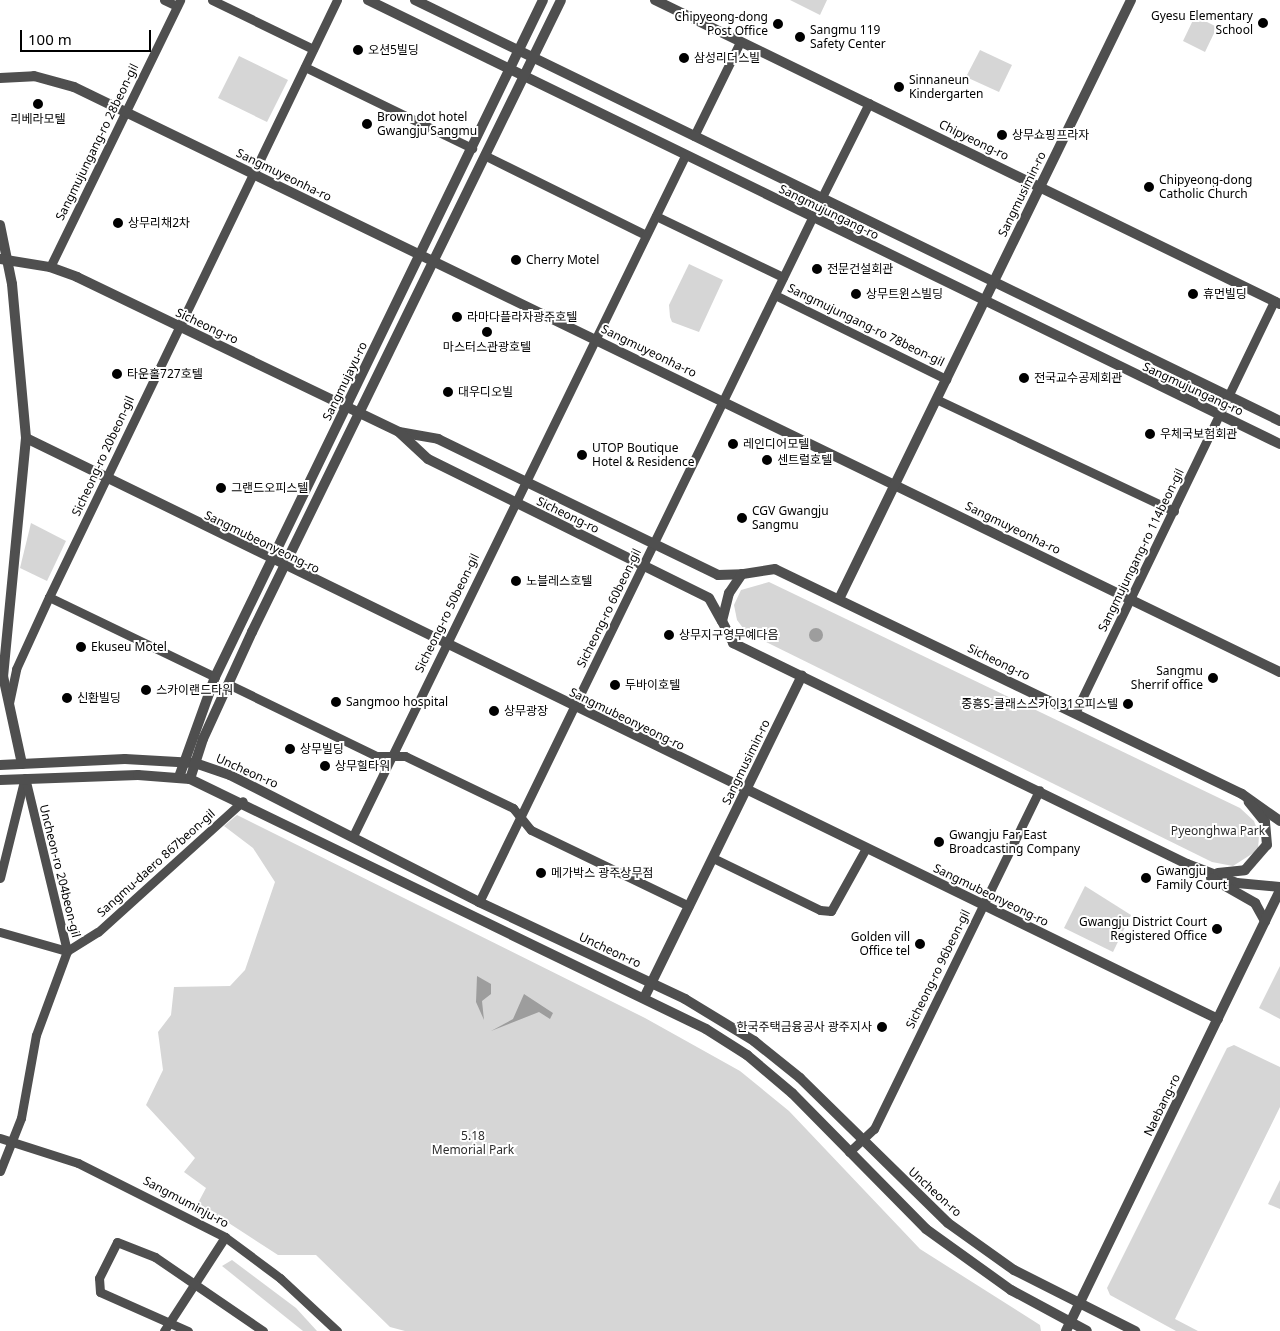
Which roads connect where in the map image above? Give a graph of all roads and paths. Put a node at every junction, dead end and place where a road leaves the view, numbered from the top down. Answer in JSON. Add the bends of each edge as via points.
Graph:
{"nodes":[{"id":1,"x":164,"y":0,"type":"edge"},
{"id":2,"x":212,"y":0,"type":"edge"},
{"id":3,"x":337,"y":0,"type":"edge"},
{"id":4,"x":368,"y":0,"type":"edge"},
{"id":5,"x":415,"y":0,"type":"edge"},
{"id":6,"x":543,"y":0,"type":"edge"},
{"id":7,"x":561,"y":0,"type":"edge"},
{"id":8,"x":655,"y":0,"type":"edge"},
{"id":9,"x":1131,"y":0,"type":"edge"},
{"id":10,"x":178,"y":3,"type":"edge"},
{"id":11,"x":740,"y":42,"type":"junction"},
{"id":12,"x":313,"y":49,"type":"junction"},
{"id":13,"x":518,"y":50,"type":"junction"},
{"id":14,"x":533,"y":58,"type":"junction"},
{"id":15,"x":304,"y":67,"type":"junction"},
{"id":16,"x":509,"y":70,"type":"junction"},
{"id":17,"x":524,"y":77,"type":"junction"},
{"id":18,"x":0,"y":78,"type":"edge"},
{"id":19,"x":869,"y":104,"type":"junction"},
{"id":20,"x":126,"y":112,"type":"junction"},
{"id":21,"x":694,"y":136,"type":"junction"},
{"id":22,"x":472,"y":148,"type":"junction"},
{"id":23,"x":486,"y":156,"type":"junction"},
{"id":24,"x":685,"y":156,"type":"junction"},
{"id":25,"x":253,"y":174,"type":"junction"},
{"id":26,"x":1040,"y":187,"type":"junction"},
{"id":27,"x":822,"y":197,"type":"junction"},
{"id":28,"x":656,"y":216,"type":"junction"},
{"id":29,"x":812,"y":218,"type":"junction"},
{"id":30,"x":0,"y":225,"type":"edge"},
{"id":31,"x":646,"y":235,"type":"junction"},
{"id":32,"x":421,"y":255,"type":"junction"},
{"id":33,"x":4,"y":259,"type":"edge"},
{"id":34,"x":434,"y":262,"type":"junction"},
{"id":35,"x":50,"y":267,"type":"junction"},
{"id":36,"x":783,"y":277,"type":"junction"},
{"id":37,"x":993,"y":283,"type":"junction"},
{"id":38,"x":775,"y":295,"type":"junction"},
{"id":39,"x":984,"y":301,"type":"junction"},
{"id":40,"x":1277,"y":303,"type":"edge"},
{"id":41,"x":179,"y":326,"type":"junction"},
{"id":42,"x":596,"y":339,"type":"junction"},
{"id":43,"x":946,"y":379,"type":"junction"},
{"id":44,"x":1230,"y":397,"type":"junction"},
{"id":45,"x":936,"y":399,"type":"junction"},
{"id":46,"x":723,"y":401,"type":"junction"},
{"id":47,"x":347,"y":406,"type":"junction"},
{"id":48,"x":362,"y":413,"type":"junction"},
{"id":49,"x":1221,"y":415,"type":"junction"},
{"id":50,"x":1280,"y":421,"type":"edge"},
{"id":51,"x":399,"y":432,"type":"junction"},
{"id":52,"x":26,"y":438,"type":"junction"},
{"id":53,"x":1280,"y":444,"type":"edge"},
{"id":54,"x":106,"y":479,"type":"junction"},
{"id":55,"x":525,"y":482,"type":"junction"},
{"id":56,"x":895,"y":485,"type":"junction"},
{"id":57,"x":515,"y":503,"type":"junction"},
{"id":58,"x":1174,"y":511,"type":"junction"},
{"id":59,"x":654,"y":543,"type":"junction"},
{"id":60,"x":271,"y":560,"type":"junction"},
{"id":61,"x":285,"y":566,"type":"junction"},
{"id":62,"x":643,"y":566,"type":"junction"},
{"id":63,"x":742,"y":574,"type":"junction"},
{"id":64,"x":50,"y":597,"type":"junction"},
{"id":65,"x":840,"y":597,"type":"junction"},
{"id":66,"x":1131,"y":600,"type":"junction"},
{"id":67,"x":722,"y":621,"type":"junction"},
{"id":68,"x":445,"y":644,"type":"junction"},
{"id":69,"x":1280,"y":672,"type":"edge"},
{"id":70,"x":802,"y":676,"type":"junction"},
{"id":71,"x":215,"y":677,"type":"junction"},
{"id":72,"x":228,"y":684,"type":"junction"},
{"id":73,"x":574,"y":707,"type":"junction"},
{"id":74,"x":8,"y":708,"type":"junction"},
{"id":75,"x":1075,"y":713,"type":"junction"},
{"id":76,"x":392,"y":756,"type":"junction"},
{"id":77,"x":182,"y":759,"type":"junction"},
{"id":78,"x":195,"y":763,"type":"junction"},
{"id":79,"x":22,"y":764,"type":"junction"},
{"id":80,"x":0,"y":765,"type":"edge"},
{"id":81,"x":179,"y":777,"type":"junction"},
{"id":82,"x":25,"y":778,"type":"junction"},
{"id":83,"x":190,"y":779,"type":"junction"},
{"id":84,"x":0,"y":780,"type":"edge"},
{"id":85,"x":746,"y":790,"type":"junction"},
{"id":86,"x":1039,"y":790,"type":"junction"},
{"id":87,"x":1242,"y":794,"type":"junction"},
{"id":88,"x":243,"y":802,"type":"junction"},
{"id":89,"x":1255,"y":802,"type":"junction"},
{"id":90,"x":1280,"y":809,"type":"edge"},
{"id":91,"x":520,"y":818,"type":"junction"},
{"id":92,"x":1280,"y":821,"type":"edge"},
{"id":93,"x":353,"y":836,"type":"junction"},
{"id":94,"x":866,"y":848,"type":"junction"},
{"id":95,"x":713,"y":858,"type":"junction"},
{"id":96,"x":1200,"y":870,"type":"junction"},
{"id":97,"x":0,"y":878,"type":"edge"},
{"id":98,"x":1280,"y":887,"type":"edge"},
{"id":99,"x":1280,"y":891,"type":"edge"},
{"id":100,"x":479,"y":902,"type":"junction"},
{"id":101,"x":984,"y":905,"type":"junction"},
{"id":102,"x":689,"y":906,"type":"junction"},
{"id":103,"x":1266,"y":920,"type":"junction"},
{"id":104,"x":0,"y":932,"type":"edge"},
{"id":105,"x":67,"y":951,"type":"junction"},
{"id":106,"x":652,"y":984,"type":"junction"},
{"id":107,"x":644,"y":998,"type":"junction"},
{"id":108,"x":1218,"y":1019,"type":"junction"},
{"id":109,"x":0,"y":1138,"type":"edge"},
{"id":110,"x":863,"y":1140,"type":"junction"},
{"id":111,"x":14,"y":1142,"type":"junction"},
{"id":112,"x":849,"y":1152,"type":"junction"},
{"id":113,"x":0,"y":1170,"type":"edge"},
{"id":114,"x":225,"y":1237,"type":"junction"},
{"id":115,"x":197,"y":1284,"type":"junction"},
{"id":116,"x":1080,"y":1303,"type":"junction"},
{"id":117,"x":170,"y":1322,"type":"junction"},
{"id":118,"x":1068,"y":1327,"type":"edge"},
{"id":119,"x":164,"y":1331,"type":"edge"},
{"id":120,"x":188,"y":1331,"type":"edge"},
{"id":121,"x":263,"y":1331,"type":"edge"},
{"id":122,"x":337,"y":1331,"type":"edge"},
{"id":123,"x":1087,"y":1331,"type":"edge"},
{"id":124,"x":1135,"y":1331,"type":"edge"}],
"edges":[{"from":1,"to":10,"type":"street"},
{"from":2,"to":12,"type":"street"},
{"from":3,"to":12,"type":"street","name":"Sicheong-ro 20beon-gil"},
{"from":4,"to":16,"type":"street","name":"Sangmujungang-ro"},
{"from":5,"to":13,"type":"street","name":"Sangmujungang-ro"},
{"from":6,"to":13,"type":"street","name":"Sangmujayu-ro"},
{"from":7,"to":14,"type":"street"},
{"from":8,"to":11,"type":"street","name":"Chipyeong-ro"},
{"from":9,"to":26,"type":"street","name":"Sangmusimin-ro"},
{"from":10,"to":20,"type":"street","name":"Sangmujungang-ro 28beon-gil"},
{"from":11,"to":19,"type":"street","name":"Chipyeong-ro"},
{"from":11,"to":21,"type":"street"},
{"from":12,"to":15,"type":"street","name":"Sicheong-ro 20beon-gil"},
{"from":13,"to":14,"type":"street","name":"Sangmujungang-ro"},
{"from":13,"to":16,"type":"street","name":"Sangmujayu-ro"},
{"from":14,"to":17,"type":"street"},
{"from":14,"to":21,"type":"street","name":"Sangmujungang-ro"},
{"from":15,"to":22,"type":"street"},
{"from":15,"to":25,"type":"street","name":"Sicheong-ro 20beon-gil"},
{"from":16,"to":17,"type":"street","name":"Sangmujungang-ro"},
{"from":16,"to":22,"type":"street","name":"Sangmujayu-ro"},
{"from":17,"to":23,"type":"street"},
{"from":17,"to":24,"type":"street","name":"Sangmujungang-ro"},
{"from":18,"to":20,"type":"street","name":"Sangmuyeonha-ro","via":[[22,75],[57,80]]},
{"from":19,"to":26,"type":"street","name":"Chipyeong-ro"},
{"from":19,"to":27,"type":"street"},
{"from":20,"to":25,"type":"street","name":"Sangmuyeonha-ro"},
{"from":20,"to":35,"type":"street","name":"Sangmujungang-ro 28beon-gil"},
{"from":21,"to":27,"type":"street","name":"Sangmujungang-ro"},
{"from":22,"to":32,"type":"street","name":"Sangmujayu-ro"},
{"from":23,"to":31,"type":"street"},
{"from":23,"to":34,"type":"street"},
{"from":24,"to":28,"type":"street","name":"Sicheong-ro 50beon-gil"},
{"from":24,"to":29,"type":"street","name":"Sangmujungang-ro"},
{"from":25,"to":32,"type":"street","name":"Sangmuyeonha-ro"},
{"from":25,"to":41,"type":"street","name":"Sicheong-ro 20beon-gil"},
{"from":26,"to":37,"type":"street","name":"Sangmusimin-ro"},
{"from":26,"to":40,"type":"street","name":"Chipyeong-ro"},
{"from":27,"to":37,"type":"street","name":"Sangmujungang-ro"},
{"from":28,"to":31,"type":"street","name":"Sicheong-ro 50beon-gil"},
{"from":28,"to":36,"type":"street"},
{"from":29,"to":36,"type":"street","name":"Sangmujungang-ro 78beon-gil"},
{"from":29,"to":39,"type":"street","name":"Sangmujungang-ro"},
{"from":30,"to":33,"type":"street"},
{"from":31,"to":42,"type":"street","name":"Sicheong-ro 50beon-gil"},
{"from":32,"to":34,"type":"street","name":"Sangmuyeonha-ro"},
{"from":32,"to":47,"type":"street","name":"Sangmujayu-ro"},
{"from":33,"to":35,"type":"street","name":"Sicheong-ro"},
{"from":33,"to":52,"type":"street"},
{"from":34,"to":42,"type":"street","name":"Sangmuyeonha-ro"},
{"from":34,"to":48,"type":"street"},
{"from":35,"to":41,"type":"street","name":"Sicheong-ro"},
{"from":36,"to":38,"type":"street","name":"Sangmujungang-ro 78beon-gil"},
{"from":37,"to":39,"type":"street","name":"Sangmusimin-ro"},
{"from":37,"to":44,"type":"street","name":"Sangmujungang-ro"},
{"from":38,"to":43,"type":"street","name":"Sangmujungang-ro 78beon-gil"},
{"from":38,"to":46,"type":"street","name":"Sangmujungang-ro 78beon-gil"},
{"from":39,"to":43,"type":"street","name":"Sangmusimin-ro"},
{"from":39,"to":49,"type":"street","name":"Sangmujungang-ro"},
{"from":40,"to":44,"type":"street","name":"Sangmujungang-ro 114beon-gil"},
{"from":41,"to":47,"type":"street","name":"Sicheong-ro"},
{"from":41,"to":54,"type":"street","name":"Sicheong-ro 20beon-gil"},
{"from":42,"to":46,"type":"street","name":"Sangmuyeonha-ro"},
{"from":42,"to":55,"type":"street","name":"Sicheong-ro 50beon-gil"},
{"from":43,"to":45,"type":"street","name":"Sangmusimin-ro"},
{"from":44,"to":49,"type":"street","name":"Sangmujungang-ro 114beon-gil"},
{"from":44,"to":50,"type":"street","name":"Sangmujungang-ro"},
{"from":45,"to":56,"type":"street","name":"Sangmusimin-ro"},
{"from":45,"to":58,"type":"street"},
{"from":46,"to":56,"type":"street","name":"Sangmuyeonha-ro"},
{"from":46,"to":59,"type":"street","name":"Sangmujungang-ro 78beon-gil"},
{"from":47,"to":48,"type":"street","name":"Sicheong-ro"},
{"from":47,"to":60,"type":"street","name":"Sangmujayu-ro"},
{"from":48,"to":51,"type":"street","name":"Sicheong-ro"},
{"from":48,"to":61,"type":"street"},
{"from":49,"to":53,"type":"street","name":"Sangmujungang-ro"},
{"from":49,"to":58,"type":"street","name":"Sangmujungang-ro 114beon-gil"},
{"from":51,"to":55,"type":"street","name":"Sicheong-ro","via":[[438,439]]},
{"from":51,"to":57,"type":"street","name":"Sicheong-ro","via":[[428,460]]},
{"from":52,"to":54,"type":"street","name":"Sangmubeonyeong-ro"},
{"from":52,"to":74,"type":"street","via":[[3,676]]},
{"from":54,"to":60,"type":"street","name":"Sangmubeonyeong-ro"},
{"from":54,"to":64,"type":"street","name":"Sicheong-ro 20beon-gil"},
{"from":55,"to":57,"type":"street","name":"Sicheong-ro 50beon-gil"},
{"from":55,"to":59,"type":"street","name":"Sicheong-ro"},
{"from":56,"to":65,"type":"street","name":"Sangmusimin-ro"},
{"from":56,"to":66,"type":"street","name":"Sangmuyeonha-ro"},
{"from":57,"to":62,"type":"street","name":"Sicheong-ro"},
{"from":57,"to":68,"type":"street","name":"Sicheong-ro 50beon-gil"},
{"from":58,"to":66,"type":"street","name":"Sangmujungang-ro 114beon-gil"},
{"from":59,"to":62,"type":"street","name":"Sicheong-ro 60beon-gil"},
{"from":59,"to":63,"type":"street","name":"Sicheong-ro","via":[[718,575]]},
{"from":60,"to":61,"type":"street","name":"Sangmubeonyeong-ro"},
{"from":60,"to":71,"type":"street","name":"Sangmujayu-ro"},
{"from":61,"to":68,"type":"street","name":"Sangmubeonyeong-ro"},
{"from":61,"to":72,"type":"street"},
{"from":62,"to":67,"type":"street","name":"Sicheong-ro","via":[[709,598]]},
{"from":62,"to":73,"type":"street","name":"Sicheong-ro 60beon-gil"},
{"from":63,"to":65,"type":"street","name":"Sicheong-ro","via":[[775,569]]},
{"from":63,"to":67,"type":"street","via":[[729,593]]},
{"from":64,"to":71,"type":"street"},
{"from":64,"to":74,"type":"street","name":"Sicheong-ro 20beon-gil","via":[[16,669]]},
{"from":65,"to":75,"type":"street","name":"Sicheong-ro"},
{"from":66,"to":69,"type":"street","name":"Sangmuyeonha-ro"},
{"from":66,"to":75,"type":"street","name":"Sangmujungang-ro 114beon-gil"},
{"from":67,"to":70,"type":"street","name":"Sicheong-ro","via":[[733,643]]},
{"from":68,"to":73,"type":"street","name":"Sangmubeonyeong-ro"},
{"from":68,"to":76,"type":"street","name":"Sicheong-ro 50beon-gil"},
{"from":70,"to":85,"type":"street","name":"Sangmusimin-ro"},
{"from":70,"to":86,"type":"street","name":"Sicheong-ro"},
{"from":71,"to":77,"type":"street","name":"Sangmujayu-ro"},
{"from":72,"to":76,"type":"street","via":[[376,756]]},
{"from":72,"to":78,"type":"street"},
{"from":73,"to":85,"type":"street","name":"Sangmubeonyeong-ro"},
{"from":73,"to":91,"type":"street","name":"Sicheong-ro 60beon-gil"},
{"from":74,"to":79,"type":"street"},
{"from":75,"to":87,"type":"street","name":"Sicheong-ro"},
{"from":76,"to":91,"type":"street","via":[[405,756],[513,808]]},
{"from":76,"to":93,"type":"street","name":"Sicheong-ro 50beon-gil"},
{"from":77,"to":78,"type":"street","name":"Uncheon-ro"},
{"from":77,"to":79,"type":"street","name":"Uncheon-ro"},
{"from":77,"to":81,"type":"street","name":"Sangmujayu-ro"},
{"from":78,"to":83,"type":"street"},
{"from":78,"to":93,"type":"street","name":"Uncheon-ro","via":[[230,775]]},
{"from":79,"to":80,"type":"street","name":"Uncheon-ro"},
{"from":81,"to":82,"type":"street"},
{"from":81,"to":83,"type":"street"},
{"from":82,"to":84,"type":"street"},
{"from":82,"to":97,"type":"street"},
{"from":82,"to":105,"type":"street","name":"Uncheon-ro 204beon-gil"},
{"from":83,"to":88,"type":"street"},
{"from":85,"to":94,"type":"street","name":"Sangmubeonyeong-ro"},
{"from":85,"to":95,"type":"street","name":"Sangmusimin-ro"},
{"from":86,"to":96,"type":"street","name":"Sicheong-ro"},
{"from":86,"to":101,"type":"street","name":"Sicheong-ro 96beon-gil"},
{"from":87,"to":89,"type":"street","name":"Sicheong-ro"},
{"from":87,"to":96,"type":"street","name":"Sicheong-ro","via":[[1265,822],[1264,849],[1254,863],[1236,874]]},
{"from":88,"to":105,"type":"street","name":"Sangmu-daero 867beon-gil","via":[[98,932]]},
{"from":88,"to":107,"type":"street"},
{"from":89,"to":90,"type":"street","name":"Sicheong-ro"},
{"from":89,"to":92,"type":"street","name":"Sicheong-ro"},
{"from":91,"to":100,"type":"street","name":"Sicheong-ro 60beon-gil"},
{"from":91,"to":102,"type":"street","via":[[530,830]]},
{"from":93,"to":100,"type":"street","name":"Uncheon-ro"},
{"from":94,"to":95,"type":"street","via":[[831,911],[820,910]]},
{"from":94,"to":101,"type":"street","name":"Sangmubeonyeong-ro"},
{"from":95,"to":102,"type":"street","name":"Sangmusimin-ro"},
{"from":96,"to":98,"type":"street","name":"Sicheong-ro","via":[[1237,883]]},
{"from":96,"to":103,"type":"street","name":"Sicheong-ro","via":[[1255,903]]},
{"from":99,"to":103,"type":"street","name":"Naebang-ro"},
{"from":100,"to":106,"type":"street","name":"Uncheon-ro"},
{"from":101,"to":108,"type":"street","name":"Sangmubeonyeong-ro"},
{"from":101,"to":110,"type":"street","name":"Sicheong-ro 96beon-gil","via":[[874,1129]]},
{"from":102,"to":106,"type":"street","name":"Sangmusimin-ro"},
{"from":103,"to":108,"type":"street","name":"Naebang-ro"},
{"from":104,"to":105,"type":"street"},
{"from":105,"to":111,"type":"street","name":"Uncheon-ro 204beon-gil","via":[[28,1062]]},
{"from":106,"to":107,"type":"street","name":"Sangmusimin-ro"},
{"from":106,"to":110,"type":"street","name":"Uncheon-ro","via":[[754,1041],[800,1078]]},
{"from":107,"to":112,"type":"street","via":[[747,1055],[792,1093]]},
{"from":108,"to":116,"type":"street","name":"Naebang-ro"},
{"from":109,"to":111,"type":"street","name":"Sangmuminju-ro"},
{"from":110,"to":112,"type":"street","name":"Sicheong-ro 96beon-gil"},
{"from":110,"to":116,"type":"street","name":"Uncheon-ro","via":[[948,1223],[1014,1270]]},
{"from":111,"to":113,"type":"street","name":"Uncheon-ro 204beon-gil"},
{"from":111,"to":114,"type":"street","name":"Sangmuminju-ro","via":[[86,1166]]},
{"from":112,"to":118,"type":"street","via":[[926,1229],[959,1255]]},
{"from":114,"to":115,"type":"street"},
{"from":114,"to":122,"type":"street","name":"Sangmuminju-ro","via":[[280,1278]]},
{"from":115,"to":117,"type":"street"},
{"from":115,"to":117,"type":"street","via":[[155,1257],[117,1242],[99,1278],[100,1292]]},
{"from":115,"to":121,"type":"street"},
{"from":116,"to":118,"type":"street","name":"Naebang-ro"},
{"from":116,"to":124,"type":"street","name":"Uncheon-ro"},
{"from":117,"to":119,"type":"street"},
{"from":117,"to":120,"type":"street"},
{"from":118,"to":123,"type":"street"}]}
